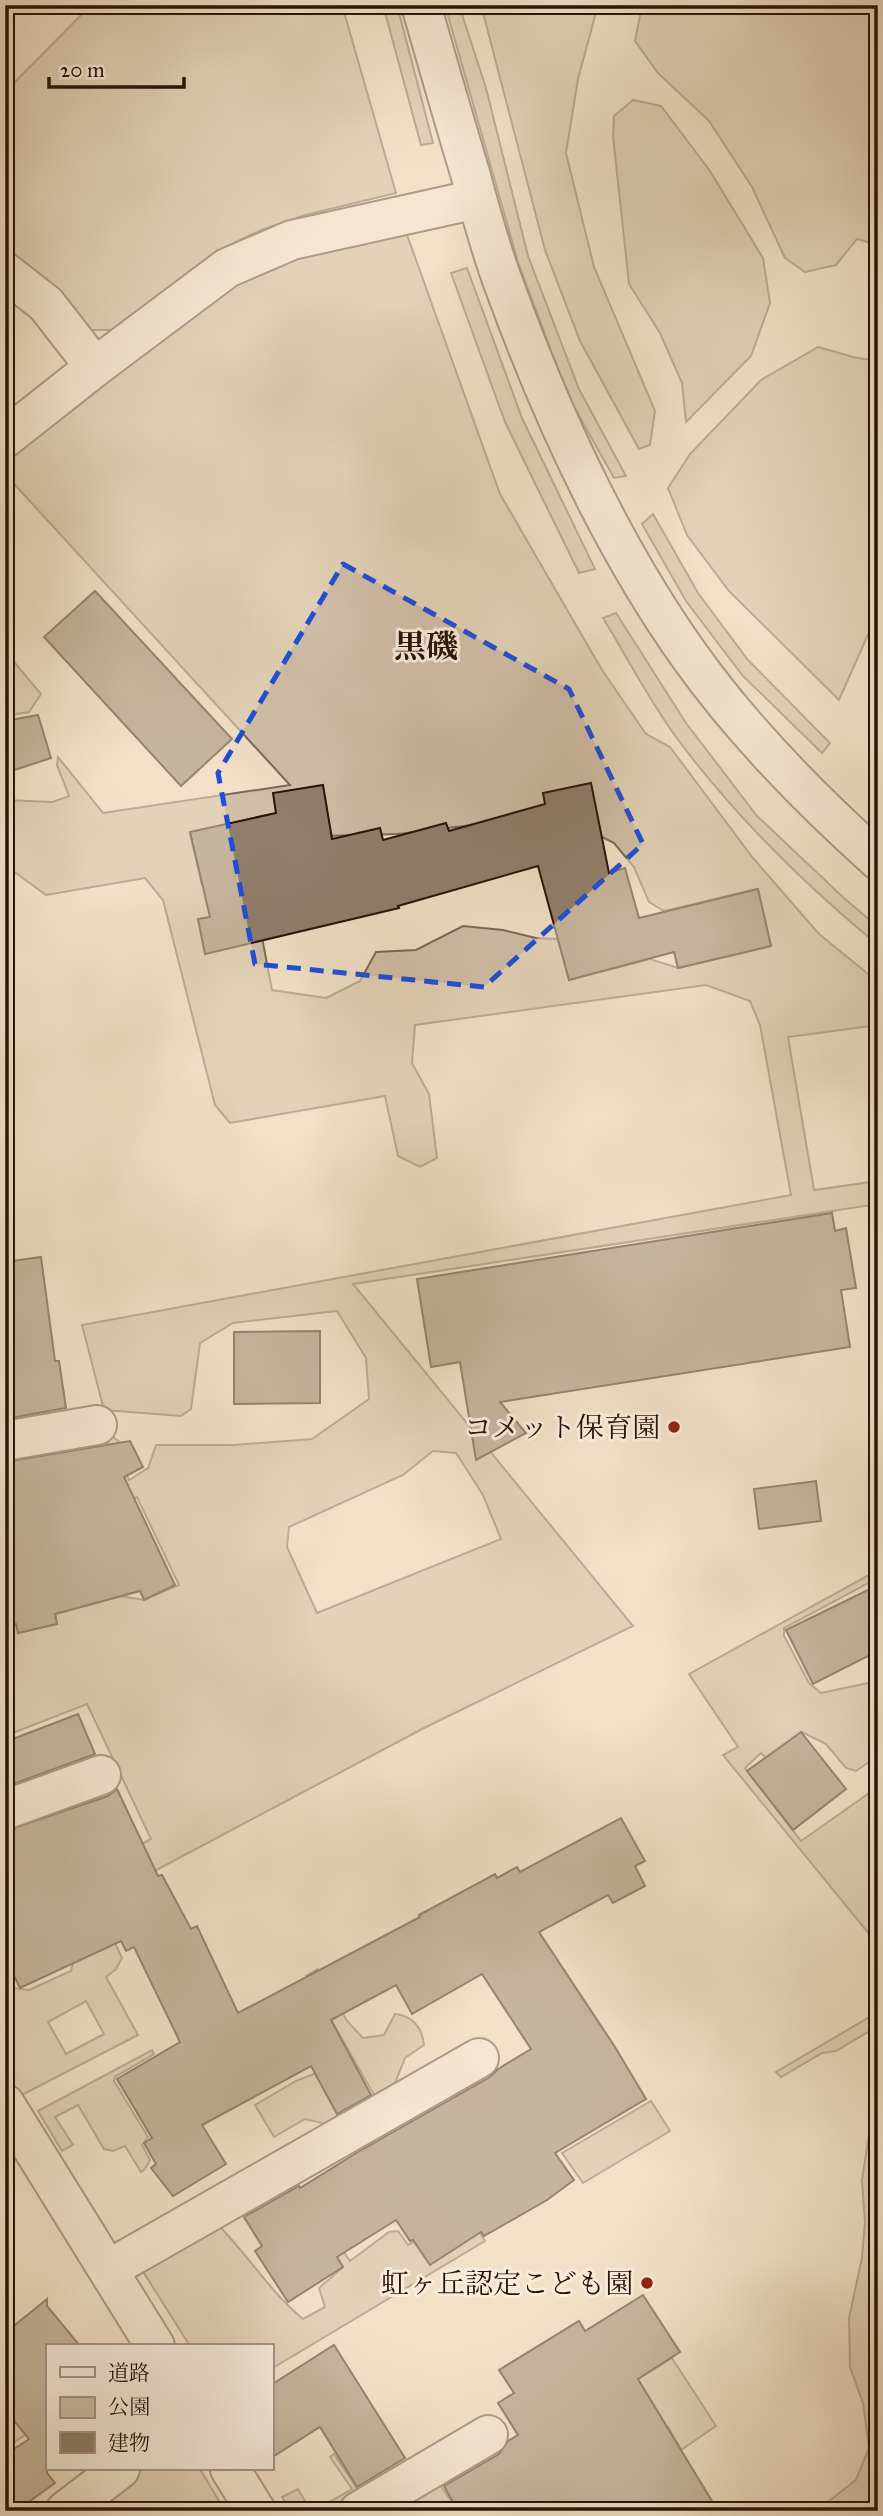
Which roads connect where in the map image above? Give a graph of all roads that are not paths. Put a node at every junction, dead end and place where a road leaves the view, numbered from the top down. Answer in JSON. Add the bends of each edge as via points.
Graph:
{"nodes":[{"id":1,"x":421,"y":5,"type":"edge"},
{"id":2,"x":477,"y":199,"type":"junction"},
{"id":3,"x":5,"y":272,"type":"edge"},
{"id":4,"x":95,"y":367,"type":"junction"},
{"id":5,"x":5,"y":438,"type":"edge"},
{"id":6,"x":878,"y":860,"type":"edge"},
{"id":7,"x":97,"y":1425,"type":"dead end"},
{"id":8,"x":5,"y":1441,"type":"edge"},
{"id":9,"x":102,"y":1775,"type":"dead end"},
{"id":10,"x":5,"y":1810,"type":"edge"},
{"id":11,"x":479,"y":2058,"type":"dead end"},
{"id":12,"x":5,"y":2104,"type":"edge"},
{"id":13,"x":109,"y":2269,"type":"junction"},
{"id":14,"x":154,"y":2344,"type":"edge"},
{"id":15,"x":488,"y":2435,"type":"dead end"},
{"id":16,"x":119,"y":2470,"type":"edge"},
{"id":17,"x":231,"y":2470,"type":"edge"},
{"id":18,"x":65,"y":2511,"type":"edge"},
{"id":19,"x":256,"y":2511,"type":"edge"},
{"id":20,"x":359,"y":2511,"type":"edge"}],
"edges":[{"from":1,"to":2,"type":"street"},
{"from":2,"to":4,"type":"street","via":[[292,240],[227,268]]},
{"from":2,"to":6,"type":"street","via":[[536,367],[631,565],[691,658],[755,738]]},
{"from":3,"to":4,"type":"street","via":[[46,304]]},
{"from":4,"to":5,"type":"street"},
{"from":7,"to":8,"type":"street"},
{"from":9,"to":10,"type":"street"},
{"from":11,"to":13,"type":"street"},
{"from":12,"to":13,"type":"street"},
{"from":13,"to":14,"type":"street"},
{"from":15,"to":20,"type":"street"},
{"from":16,"to":18,"type":"street"},
{"from":17,"to":19,"type":"street"}]}
